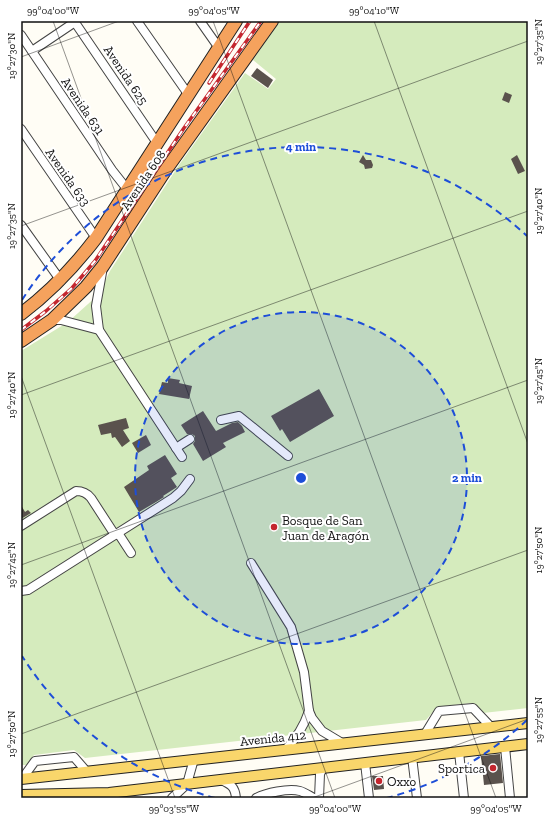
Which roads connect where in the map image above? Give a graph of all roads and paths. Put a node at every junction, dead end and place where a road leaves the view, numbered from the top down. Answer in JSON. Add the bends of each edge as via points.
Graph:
{"nodes":[{"id":1,"x":138,"y":21,"type":"edge"},
{"id":2,"x":200,"y":21,"type":"edge"},
{"id":3,"x":236,"y":21,"type":"edge"},
{"id":4,"x":272,"y":21,"type":"edge"},
{"id":5,"x":75,"y":22,"type":"edge"},
{"id":6,"x":21,"y":35,"type":"edge"},
{"id":7,"x":219,"y":48,"type":"junction"},
{"id":8,"x":32,"y":51,"type":"junction"},
{"id":9,"x":188,"y":94,"type":"junction"},
{"id":10,"x":21,"y":129,"type":"edge"},
{"id":11,"x":158,"y":143,"type":"junction"},
{"id":12,"x":127,"y":189,"type":"junction"},
{"id":13,"x":21,"y":224,"type":"edge"},
{"id":14,"x":96,"y":238,"type":"junction"},
{"id":15,"x":103,"y":266,"type":"junction"},
{"id":16,"x":60,"y":281,"type":"junction"},
{"id":17,"x":21,"y":314,"type":"edge"},
{"id":18,"x":52,"y":320,"type":"junction"},
{"id":19,"x":99,"y":330,"type":"junction"},
{"id":20,"x":21,"y":341,"type":"edge"},
{"id":21,"x":220,"y":420,"type":"dead end"},
{"id":22,"x":190,"y":439,"type":"dead end"},
{"id":23,"x":176,"y":448,"type":"junction"},
{"id":24,"x":288,"y":456,"type":"dead end"},
{"id":25,"x":182,"y":457,"type":"dead end"},
{"id":26,"x":190,"y":480,"type":"dead end"},
{"id":27,"x":21,"y":526,"type":"edge"},
{"id":28,"x":117,"y":534,"type":"junction"},
{"id":29,"x":131,"y":553,"type":"dead end"},
{"id":30,"x":251,"y":563,"type":"dead end"},
{"id":31,"x":21,"y":591,"type":"edge"},
{"id":32,"x":309,"y":711,"type":"junction"},
{"id":33,"x":528,"y":723,"type":"edge"},
{"id":34,"x":491,"y":727,"type":"junction"},
{"id":35,"x":425,"y":734,"type":"junction"},
{"id":36,"x":342,"y":743,"type":"junction"},
{"id":37,"x":528,"y":744,"type":"edge"},
{"id":38,"x":505,"y":747,"type":"junction"},
{"id":39,"x":285,"y":750,"type":"junction"},
{"id":40,"x":458,"y":752,"type":"junction"},
{"id":41,"x":412,"y":757,"type":"junction"},
{"id":42,"x":194,"y":759,"type":"junction"},
{"id":43,"x":365,"y":763,"type":"junction"},
{"id":44,"x":323,"y":768,"type":"junction"},
{"id":45,"x":87,"y":772,"type":"junction"},
{"id":46,"x":22,"y":779,"type":"edge"},
{"id":47,"x":220,"y":780,"type":"junction"},
{"id":48,"x":187,"y":784,"type":"junction"},
{"id":49,"x":107,"y":795,"type":"edge"},
{"id":50,"x":26,"y":796,"type":"edge"},
{"id":51,"x":64,"y":796,"type":"edge"},
{"id":52,"x":172,"y":798,"type":"edge"},
{"id":53,"x":236,"y":798,"type":"edge"},
{"id":54,"x":256,"y":798,"type":"edge"},
{"id":55,"x":314,"y":798,"type":"edge"},
{"id":56,"x":319,"y":798,"type":"edge"},
{"id":57,"x":369,"y":798,"type":"edge"},
{"id":58,"x":417,"y":798,"type":"edge"},
{"id":59,"x":464,"y":798,"type":"edge"},
{"id":60,"x":510,"y":798,"type":"edge"}],
"edges":[{"from":1,"to":9,"type":"street"},
{"from":2,"to":7,"type":"street"},
{"from":3,"to":7,"type":"highway","name":"Avenida 608"},
{"from":4,"to":15,"type":"highway","name":"Avenida 608","via":[[165,171]]},
{"from":5,"to":8,"type":"street"},
{"from":5,"to":11,"type":"street","name":"Avenida 625"},
{"from":6,"to":8,"type":"street","name":"Avenida 631"},
{"from":7,"to":9,"type":"highway","name":"Avenida 608"},
{"from":8,"to":12,"type":"street","name":"Avenida 631"},
{"from":9,"to":11,"type":"highway","name":"Avenida 608"},
{"from":10,"to":14,"type":"street","name":"Avenida 633"},
{"from":11,"to":12,"type":"highway","name":"Avenida 608"},
{"from":12,"to":14,"type":"highway","name":"Avenida 608"},
{"from":13,"to":16,"type":"street"},
{"from":14,"to":16,"type":"highway","name":"Avenida 608"},
{"from":15,"to":18,"type":"highway","name":"Avenida 608","via":[[86,287]]},
{"from":15,"to":19,"type":"street","via":[[96,306]]},
{"from":16,"to":17,"type":"highway","name":"Avenida 608"},
{"from":18,"to":19,"type":"street"},
{"from":18,"to":20,"type":"highway","name":"Avenida 608"},
{"from":19,"to":23,"type":"street"},
{"from":21,"to":24,"type":"street","via":[[239,416]]},
{"from":22,"to":23,"type":"street"},
{"from":23,"to":25,"type":"street"},
{"from":26,"to":28,"type":"street","via":[[173,498]]},
{"from":27,"to":28,"type":"street","via":[[76,491],[82,491],[92,498]]},
{"from":28,"to":29,"type":"street"},
{"from":28,"to":31,"type":"street","via":[[28,590]]},
{"from":30,"to":32,"type":"street","via":[[291,627],[304,672]]},
{"from":32,"to":36,"type":"street","via":[[322,731]]},
{"from":32,"to":39,"type":"street","via":[[303,726]]},
{"from":33,"to":34,"type":"main road","name":"Avenida 412"},
{"from":34,"to":35,"type":"main road","name":"Avenida 412"},
{"from":34,"to":35,"type":"street","via":[[473,708],[439,711]]},
{"from":35,"to":36,"type":"main road","name":"Avenida 412"},
{"from":36,"to":39,"type":"main road","name":"Avenida 412"},
{"from":37,"to":38,"type":"main road"},
{"from":38,"to":40,"type":"main road"},
{"from":38,"to":60,"type":"street"},
{"from":39,"to":42,"type":"main road","name":"Avenida 412"},
{"from":40,"to":41,"type":"main road"},
{"from":40,"to":59,"type":"street"},
{"from":41,"to":43,"type":"main road"},
{"from":41,"to":58,"type":"street"},
{"from":42,"to":45,"type":"main road","name":"Avenida 412"},
{"from":42,"to":48,"type":"street"},
{"from":43,"to":44,"type":"main road"},
{"from":43,"to":57,"type":"street"},
{"from":44,"to":47,"type":"main road"},
{"from":44,"to":56,"type":"street","via":[[320,774]]},
{"from":45,"to":46,"type":"main road","name":"Avenida 412"},
{"from":45,"to":46,"type":"street","via":[[74,757],[50,759],[35,761]]},
{"from":47,"to":48,"type":"main road"},
{"from":47,"to":53,"type":"street","via":[[233,787]]},
{"from":48,"to":49,"type":"main road"},
{"from":48,"to":52,"type":"street"},
{"from":49,"to":51,"type":"main road"},
{"from":50,"to":51,"type":"main road"},
{"from":54,"to":55,"type":"street","via":[[263,794],[300,790]]}]}
